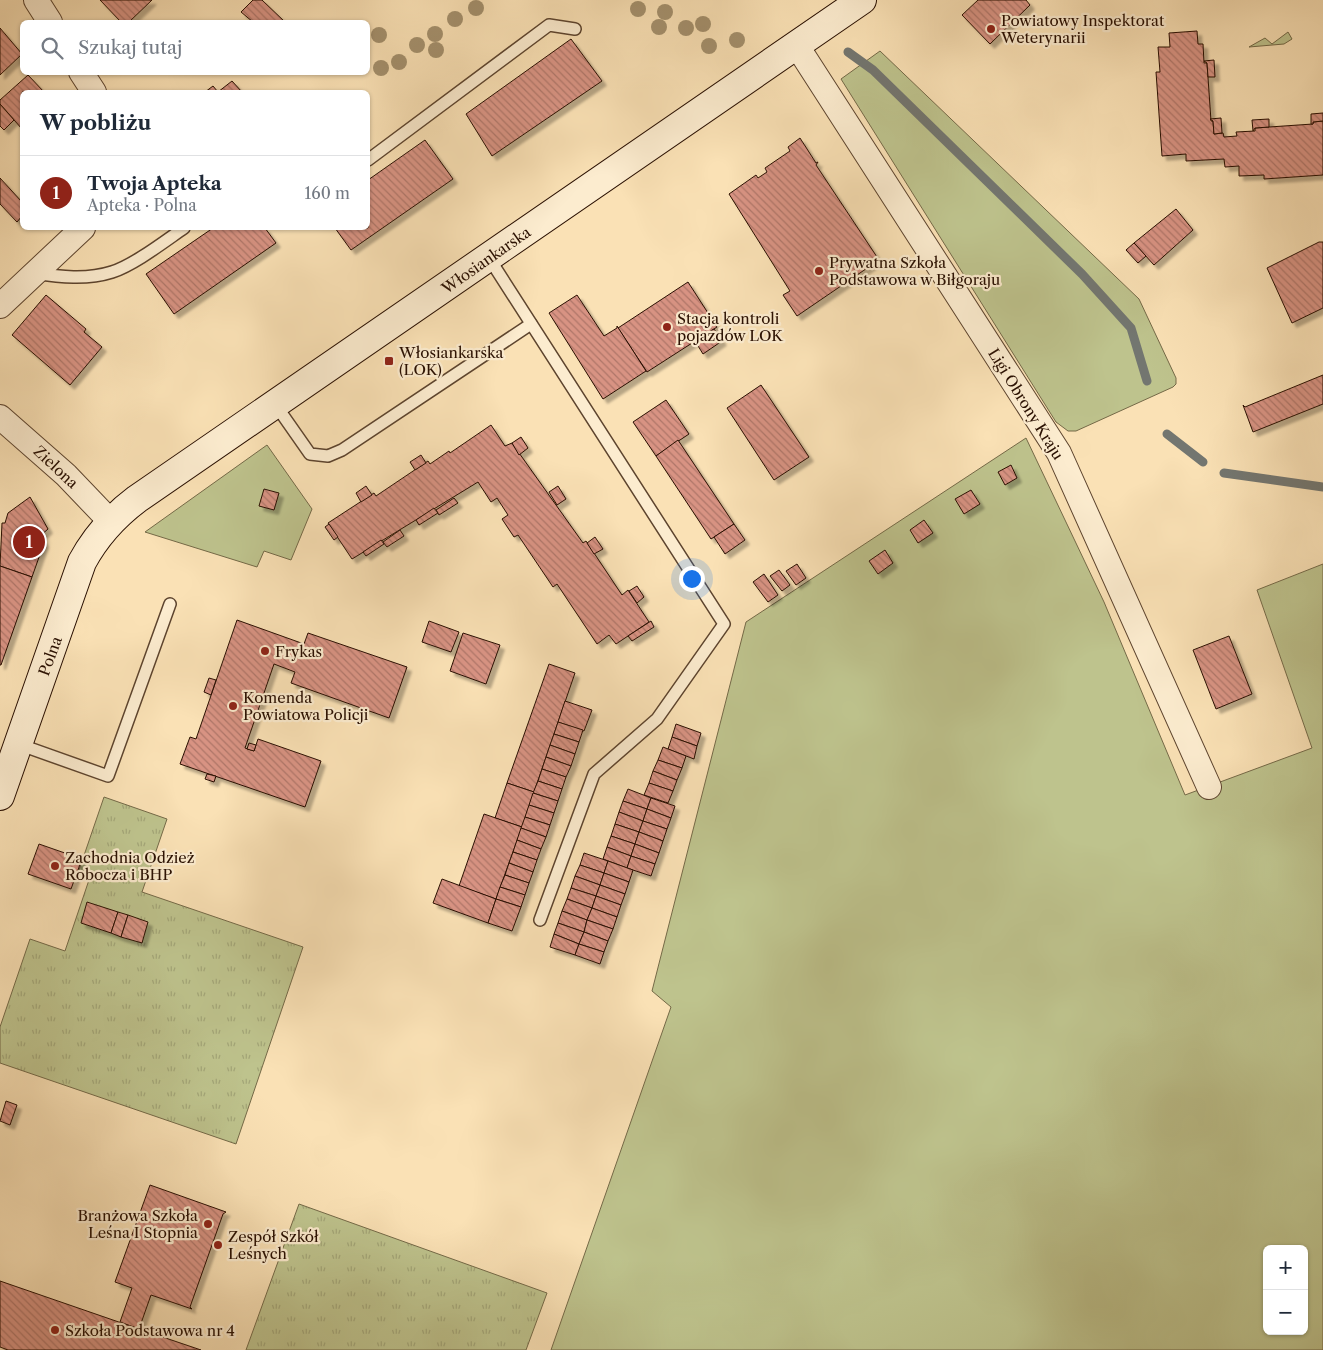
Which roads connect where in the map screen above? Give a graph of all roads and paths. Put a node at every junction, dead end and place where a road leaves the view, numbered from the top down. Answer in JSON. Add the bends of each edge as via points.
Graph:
{"nodes":[{"id":1,"x":36,"y":0,"type":"edge"},
{"id":2,"x":862,"y":0,"type":"edge"},
{"id":3,"x":49,"y":20,"type":"edge"},
{"id":4,"x":575,"y":29,"type":"dead end"},
{"id":5,"x":796,"y":46,"type":"junction"},
{"id":6,"x":83,"y":75,"type":"edge"},
{"id":7,"x":93,"y":90,"type":"edge"},
{"id":8,"x":370,"y":159,"type":"edge"},
{"id":9,"x":81,"y":230,"type":"edge"},
{"id":10,"x":181,"y":230,"type":"edge"},
{"id":11,"x":489,"y":258,"type":"junction"},
{"id":12,"x":33,"y":273,"type":"junction"},
{"id":13,"x":0,"y":306,"type":"edge"},
{"id":14,"x":531,"y":324,"type":"junction"},
{"id":15,"x":275,"y":404,"type":"junction"},
{"id":16,"x":0,"y":416,"type":"edge"},
{"id":17,"x":110,"y":521,"type":"junction"},
{"id":18,"x":170,"y":604,"type":"dead end"},
{"id":19,"x":18,"y":744,"type":"junction"},
{"id":20,"x":1209,"y":787,"type":"dead end"},
{"id":21,"x":0,"y":796,"type":"edge"},
{"id":22,"x":540,"y":920,"type":"dead end"}],
"edges":[{"from":1,"to":3,"type":"street"},
{"from":2,"to":5,"type":"street","name":"Włosiankarska"},
{"from":4,"to":8,"type":"lane","via":[[549,25]]},
{"from":5,"to":11,"type":"street","name":"Włosiankarska"},
{"from":5,"to":20,"type":"street","name":"Ligi Obrony Kraju","via":[[1059,453]]},
{"from":6,"to":7,"type":"street"},
{"from":9,"to":12,"type":"street"},
{"from":10,"to":12,"type":"lane","via":[[112,272],[68,278]]},
{"from":11,"to":14,"type":"lane"},
{"from":11,"to":15,"type":"street","name":"Włosiankarska"},
{"from":12,"to":13,"type":"street"},
{"from":14,"to":15,"type":"lane","via":[[342,450],[328,456],[310,454]]},
{"from":14,"to":22,"type":"lane","via":[[724,624],[657,719],[594,774]]},
{"from":15,"to":17,"type":"street","name":"Włosiankarska"},
{"from":16,"to":17,"type":"street","name":"Zielona","via":[[66,475]]},
{"from":17,"to":19,"type":"street","name":"Polna","via":[[82,562]]},
{"from":18,"to":19,"type":"lane","via":[[108,776]]},
{"from":19,"to":21,"type":"street","name":"Polna"}]}
